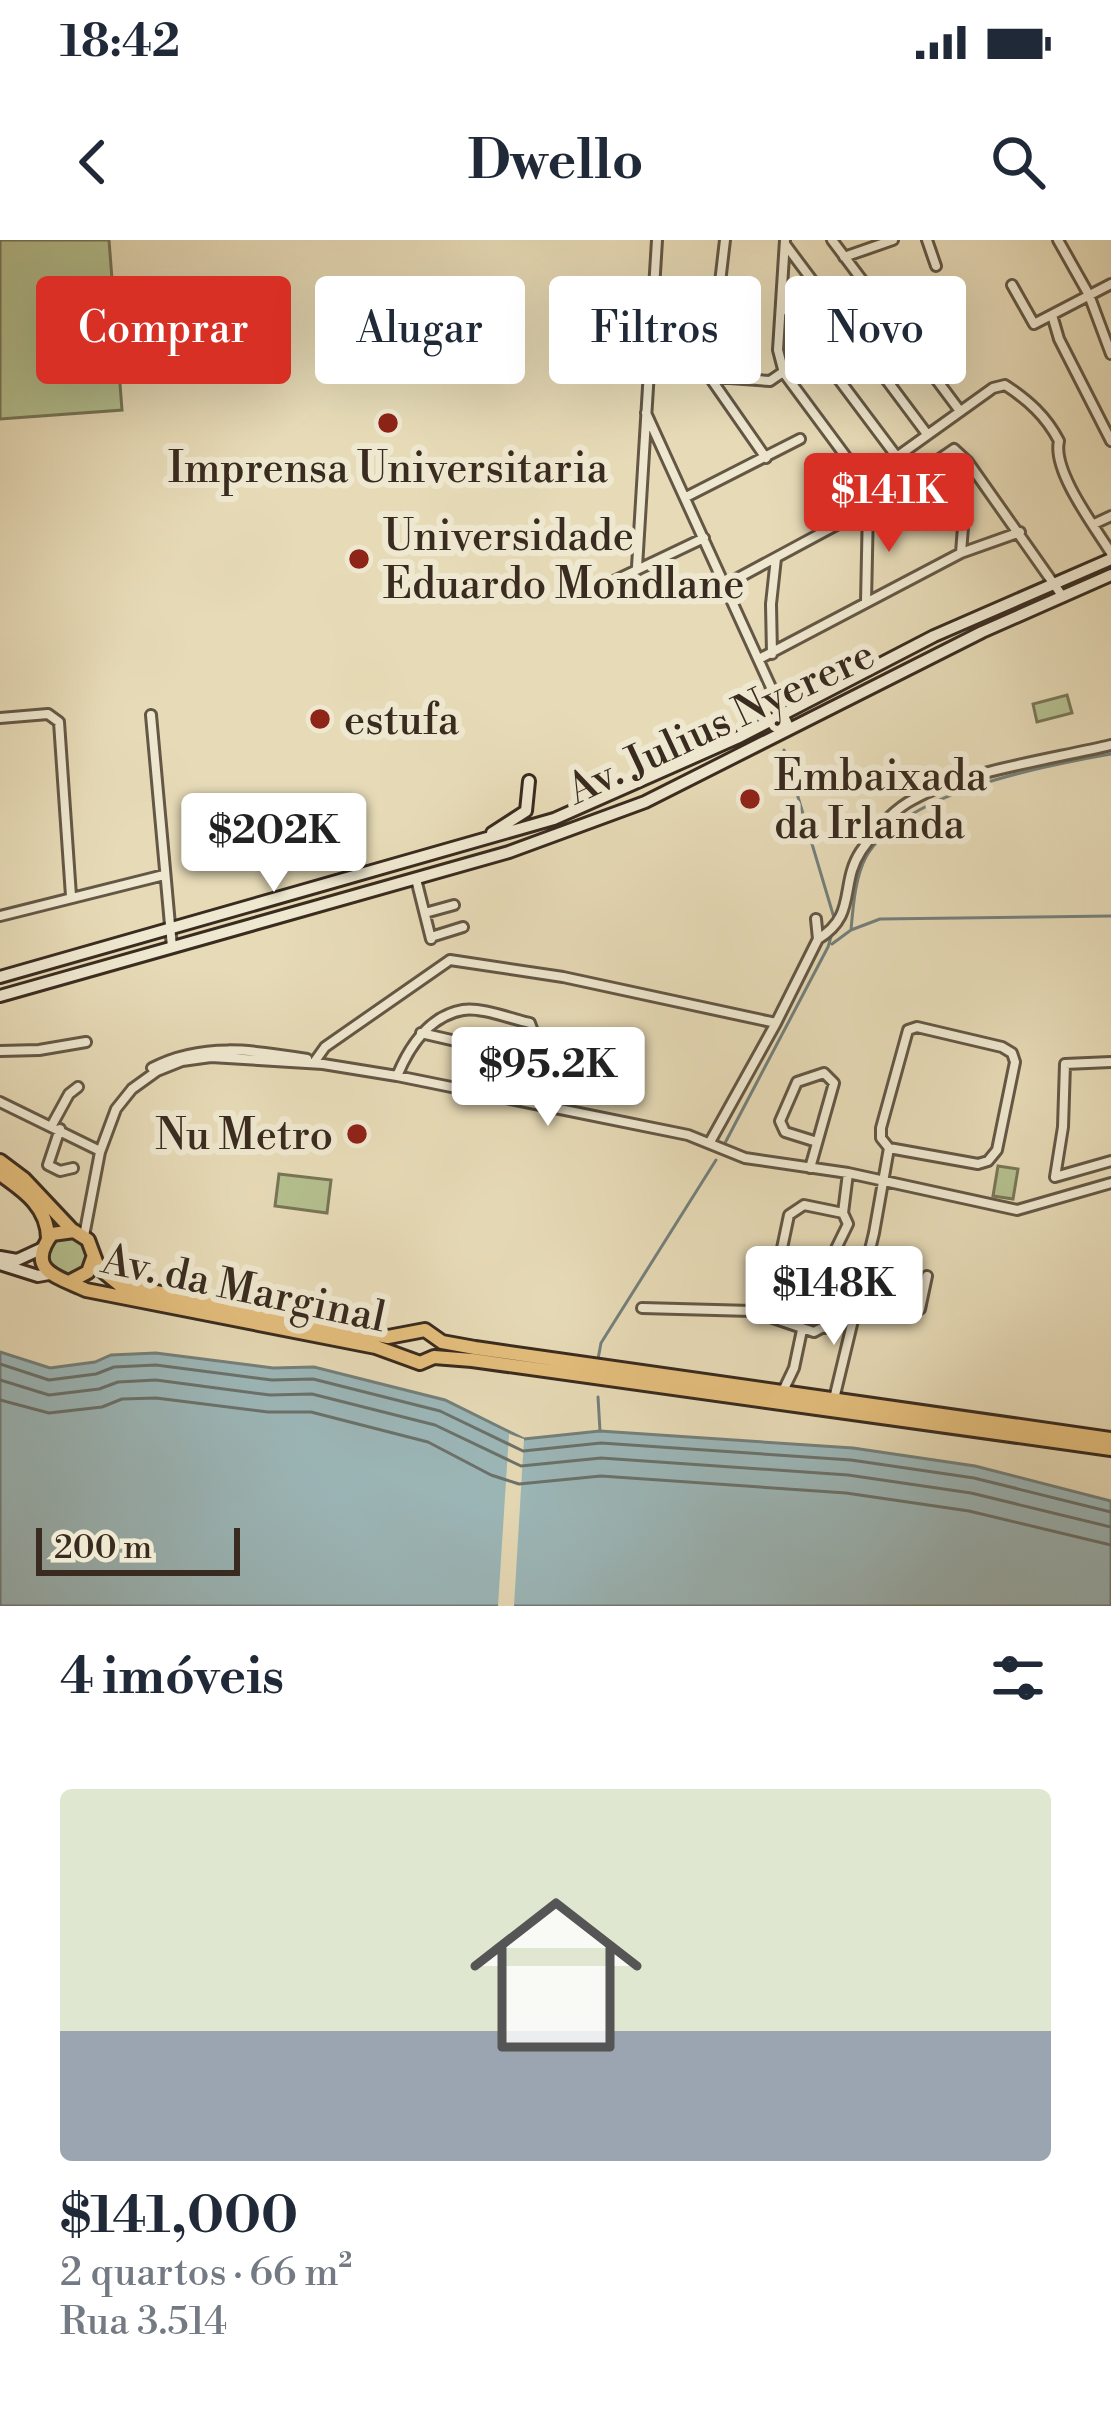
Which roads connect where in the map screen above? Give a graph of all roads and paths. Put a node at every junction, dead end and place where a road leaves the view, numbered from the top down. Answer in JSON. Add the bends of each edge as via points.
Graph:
{"nodes":[{"id":1,"x":657,"y":240,"type":"edge"},
{"id":2,"x":724,"y":240,"type":"edge"},
{"id":3,"x":832,"y":240,"type":"edge"},
{"id":4,"x":893,"y":240,"type":"edge"},
{"id":5,"x":927,"y":240,"type":"edge"},
{"id":6,"x":1058,"y":240,"type":"edge"},
{"id":7,"x":785,"y":242,"type":"edge"},
{"id":8,"x":844,"y":257,"type":"junction"},
{"id":9,"x":936,"y":266,"type":"dead end"},
{"id":10,"x":654,"y":276,"type":"edge"},
{"id":11,"x":720,"y":276,"type":"edge"},
{"id":12,"x":810,"y":276,"type":"edge"},
{"id":13,"x":858,"y":276,"type":"edge"},
{"id":14,"x":1111,"y":284,"type":"edge"},
{"id":15,"x":1012,"y":285,"type":"dead end"},
{"id":16,"x":1089,"y":295,"type":"junction"},
{"id":17,"x":781,"y":302,"type":"junction"},
{"id":18,"x":785,"y":307,"type":"edge"},
{"id":19,"x":1052,"y":315,"type":"junction"},
{"id":20,"x":1111,"y":354,"type":"edge"},
{"id":21,"x":784,"y":374,"type":"junction"},
{"id":22,"x":761,"y":381,"type":"edge"},
{"id":23,"x":646,"y":384,"type":"edge"},
{"id":24,"x":715,"y":384,"type":"edge"},
{"id":25,"x":842,"y":384,"type":"edge"},
{"id":26,"x":889,"y":384,"type":"edge"},
{"id":27,"x":939,"y":384,"type":"edge"},
{"id":28,"x":960,"y":411,"type":"junction"},
{"id":29,"x":646,"y":413,"type":"junction"},
{"id":30,"x":927,"y":434,"type":"junction"},
{"id":31,"x":800,"y":439,"type":"dead end"},
{"id":32,"x":1111,"y":441,"type":"edge"},
{"id":33,"x":897,"y":457,"type":"junction"},
{"id":34,"x":766,"y":458,"type":"junction"},
{"id":35,"x":968,"y":462,"type":"junction"},
{"id":36,"x":686,"y":497,"type":"junction"},
{"id":37,"x":868,"y":508,"type":"junction"},
{"id":38,"x":1111,"y":516,"type":"edge"},
{"id":39,"x":1094,"y":524,"type":"junction"},
{"id":40,"x":1020,"y":532,"type":"junction"},
{"id":41,"x":704,"y":538,"type":"junction"},
{"id":42,"x":961,"y":553,"type":"junction"},
{"id":43,"x":776,"y":556,"type":"junction"},
{"id":44,"x":1111,"y":556,"type":"edge"},
{"id":45,"x":638,"y":568,"type":"junction"},
{"id":46,"x":1111,"y":575,"type":"edge"},
{"id":47,"x":1055,"y":581,"type":"junction"},
{"id":48,"x":724,"y":585,"type":"junction"},
{"id":49,"x":601,"y":587,"type":"dead end"},
{"id":50,"x":1063,"y":597,"type":"junction"},
{"id":51,"x":866,"y":602,"type":"junction"},
{"id":52,"x":772,"y":654,"type":"junction"},
{"id":53,"x":759,"y":659,"type":"junction"},
{"id":54,"x":784,"y":712,"type":"junction"},
{"id":55,"x":151,"y":716,"type":"dead end"},
{"id":56,"x":0,"y":718,"type":"edge"},
{"id":57,"x":790,"y":729,"type":"junction"},
{"id":58,"x":1111,"y":745,"type":"edge"},
{"id":59,"x":529,"y":781,"type":"dead end"},
{"id":60,"x":485,"y":840,"type":"junction"},
{"id":61,"x":164,"y":875,"type":"junction"},
{"id":62,"x":416,"y":879,"type":"junction"},
{"id":63,"x":71,"y":896,"type":"junction"},
{"id":64,"x":454,"y":905,"type":"dead end"},
{"id":65,"x":424,"y":914,"type":"junction"},
{"id":66,"x":0,"y":916,"type":"edge"},
{"id":67,"x":816,"y":920,"type":"dead end"},
{"id":68,"x":463,"y":927,"type":"dead end"},
{"id":69,"x":170,"y":928,"type":"junction"},
{"id":70,"x":822,"y":936,"type":"junction"},
{"id":71,"x":172,"y":947,"type":"junction"},
{"id":72,"x":0,"y":977,"type":"edge"},
{"id":73,"x":0,"y":996,"type":"edge"},
{"id":74,"x":758,"y":1018,"type":"junction"},
{"id":75,"x":776,"y":1023,"type":"junction"},
{"id":76,"x":770,"y":1033,"type":"junction"},
{"id":77,"x":421,"y":1034,"type":"junction"},
{"id":78,"x":86,"y":1042,"type":"dead end"},
{"id":79,"x":0,"y":1051,"type":"edge"},
{"id":80,"x":319,"y":1062,"type":"junction"},
{"id":81,"x":1111,"y":1062,"type":"edge"},
{"id":82,"x":398,"y":1076,"type":"junction"},
{"id":83,"x":78,"y":1087,"type":"dead end"},
{"id":84,"x":0,"y":1102,"type":"edge"},
{"id":85,"x":56,"y":1127,"type":"junction"},
{"id":86,"x":710,"y":1142,"type":"junction"},
{"id":87,"x":817,"y":1142,"type":"junction"},
{"id":88,"x":890,"y":1148,"type":"junction"},
{"id":89,"x":96,"y":1149,"type":"junction"},
{"id":90,"x":0,"y":1161,"type":"edge"},
{"id":91,"x":1111,"y":1161,"type":"edge"},
{"id":92,"x":73,"y":1168,"type":"dead end"},
{"id":93,"x":810,"y":1168,"type":"junction"},
{"id":94,"x":0,"y":1174,"type":"edge"},
{"id":95,"x":848,"y":1174,"type":"junction"},
{"id":96,"x":882,"y":1181,"type":"junction"},
{"id":97,"x":1111,"y":1183,"type":"edge"},
{"id":98,"x":843,"y":1213,"type":"junction"},
{"id":99,"x":77,"y":1232,"type":"junction"},
{"id":100,"x":45,"y":1244,"type":"junction"},
{"id":101,"x":93,"y":1258,"type":"junction"},
{"id":102,"x":0,"y":1261,"type":"edge"},
{"id":103,"x":49,"y":1274,"type":"junction"},
{"id":104,"x":927,"y":1276,"type":"dead end"},
{"id":105,"x":69,"y":1282,"type":"junction"},
{"id":106,"x":858,"y":1297,"type":"junction"},
{"id":107,"x":641,"y":1308,"type":"dead end"},
{"id":108,"x":854,"y":1311,"type":"junction"},
{"id":109,"x":768,"y":1315,"type":"junction"},
{"id":110,"x":825,"y":1328,"type":"junction"},
{"id":111,"x":802,"y":1330,"type":"junction"},
{"id":112,"x":413,"y":1331,"type":"junction"},
{"id":113,"x":436,"y":1339,"type":"junction"},
{"id":114,"x":406,"y":1356,"type":"junction"},
{"id":115,"x":434,"y":1357,"type":"junction"},
{"id":116,"x":783,"y":1391,"type":"junction"},
{"id":117,"x":834,"y":1399,"type":"junction"},
{"id":118,"x":857,"y":1407,"type":"junction"},
{"id":119,"x":1111,"y":1439,"type":"edge"},
{"id":120,"x":1111,"y":1449,"type":"edge"}],
"edges":[{"from":1,"to":10,"type":"street"},
{"from":2,"to":11,"type":"street"},
{"from":3,"to":8,"type":"street"},
{"from":4,"to":8,"type":"street"},
{"from":5,"to":9,"type":"street"},
{"from":6,"to":16,"type":"street"},
{"from":7,"to":12,"type":"street"},
{"from":7,"to":17,"type":"street"},
{"from":8,"to":13,"type":"street"},
{"from":14,"to":16,"type":"street"},
{"from":15,"to":19,"type":"street","via":[[1034,324]]},
{"from":16,"to":19,"type":"street"},
{"from":16,"to":20,"type":"street"},
{"from":17,"to":18,"type":"street"},
{"from":17,"to":21,"type":"street"},
{"from":19,"to":32,"type":"street"},
{"from":21,"to":22,"type":"street"},
{"from":21,"to":33,"type":"street","via":[[866,479]]},
{"from":23,"to":29,"type":"street"},
{"from":24,"to":34,"type":"street"},
{"from":25,"to":33,"type":"street"},
{"from":26,"to":30,"type":"street"},
{"from":27,"to":28,"type":"street"},
{"from":28,"to":30,"type":"street"},
{"from":28,"to":39,"type":"street","via":[[1000,385],[1027,400],[1052,428],[1056,453]]},
{"from":29,"to":36,"type":"street"},
{"from":29,"to":45,"type":"street"},
{"from":30,"to":33,"type":"street"},
{"from":31,"to":34,"type":"street"},
{"from":34,"to":36,"type":"street"},
{"from":35,"to":37,"type":"street","via":[[950,450]]},
{"from":35,"to":40,"type":"street"},
{"from":35,"to":42,"type":"street"},
{"from":36,"to":41,"type":"street"},
{"from":37,"to":43,"type":"street"},
{"from":37,"to":51,"type":"street"},
{"from":38,"to":39,"type":"street"},
{"from":39,"to":44,"type":"street"},
{"from":40,"to":42,"type":"street"},
{"from":40,"to":47,"type":"street"},
{"from":41,"to":45,"type":"street"},
{"from":41,"to":48,"type":"street"},
{"from":42,"to":51,"type":"street"},
{"from":43,"to":48,"type":"street"},
{"from":43,"to":52,"type":"street"},
{"from":44,"to":47,"type":"main road","name":"Av. Julius Nyerere"},
{"from":45,"to":49,"type":"street"},
{"from":46,"to":50,"type":"main road","name":"Av. Julius Nyerere"},
{"from":47,"to":50,"type":"street"},
{"from":47,"to":54,"type":"main road","name":"Av. Julius Nyerere"},
{"from":48,"to":53,"type":"street"},
{"from":50,"to":57,"type":"main road","name":"Av. Julius Nyerere"},
{"from":51,"to":52,"type":"street"},
{"from":52,"to":53,"type":"street"},
{"from":53,"to":54,"type":"street"},
{"from":54,"to":57,"type":"street"},
{"from":54,"to":60,"type":"main road","name":"Av. Julius Nyerere","via":[[584,808]]},
{"from":55,"to":61,"type":"street"},
{"from":56,"to":63,"type":"street","via":[[56,718]]},
{"from":57,"to":62,"type":"main road","name":"Av. Julius Nyerere","via":[[657,797]]},
{"from":58,"to":70,"type":"street","via":[[940,787],[893,812],[853,866],[844,917]]},
{"from":59,"to":60,"type":"main road","via":[[526,812]]},
{"from":60,"to":69,"type":"main road","name":"Av. Julius Nyerere"},
{"from":61,"to":63,"type":"street"},
{"from":61,"to":69,"type":"street"},
{"from":62,"to":65,"type":"street"},
{"from":62,"to":71,"type":"main road","name":"Av. Julius Nyerere"},
{"from":63,"to":66,"type":"street"},
{"from":64,"to":65,"type":"street"},
{"from":65,"to":68,"type":"street","via":[[431,938]]},
{"from":67,"to":70,"type":"street"},
{"from":69,"to":71,"type":"street"},
{"from":69,"to":72,"type":"main road","name":"Av. Julius Nyerere"},
{"from":70,"to":75,"type":"street"},
{"from":71,"to":73,"type":"main road","name":"Av. Julius Nyerere"},
{"from":74,"to":75,"type":"street"},
{"from":74,"to":76,"type":"street"},
{"from":74,"to":80,"type":"street","via":[[450,960],[325,1047]]},
{"from":75,"to":76,"type":"street"},
{"from":76,"to":86,"type":"street"},
{"from":77,"to":77,"type":"street","via":[[465,1009],[530,1023],[535,1037],[521,1056]]},
{"from":77,"to":82,"type":"street"},
{"from":78,"to":79,"type":"street"},
{"from":80,"to":82,"type":"street"},
{"from":80,"to":89,"type":"street","via":[[227,1050],[166,1061],[121,1094]]},
{"from":80,"to":99,"type":"street","via":[[195,1058],[143,1079],[109,1122]]},
{"from":81,"to":91,"type":"street","via":[[1065,1064],[1055,1177]]},
{"from":82,"to":86,"type":"street"},
{"from":83,"to":85,"type":"street"},
{"from":84,"to":85,"type":"street"},
{"from":85,"to":89,"type":"street"},
{"from":85,"to":92,"type":"street","via":[[48,1165]]},
{"from":86,"to":93,"type":"street","via":[[745,1158]]},
{"from":87,"to":87,"type":"street","via":[[834,1083],[824,1073],[797,1082],[780,1120],[785,1132]]},
{"from":87,"to":93,"type":"street"},
{"from":88,"to":88,"type":"street","via":[[881,1128],[908,1030],[1012,1053],[997,1150],[988,1161]]},
{"from":88,"to":96,"type":"street"},
{"from":89,"to":99,"type":"street"},
{"from":90,"to":99,"type":"main road"},
{"from":93,"to":95,"type":"street"},
{"from":94,"to":100,"type":"main road","via":[[45,1215]]},
{"from":95,"to":96,"type":"street"},
{"from":95,"to":98,"type":"street"},
{"from":96,"to":97,"type":"street","via":[[1017,1210]]},
{"from":96,"to":106,"type":"street"},
{"from":98,"to":109,"type":"street","via":[[810,1205],[793,1210]]},
{"from":98,"to":110,"type":"street","via":[[848,1225],[824,1280]]},
{"from":99,"to":100,"type":"main road","name":"Av. da Marginal","via":[[58,1232]]},
{"from":99,"to":101,"type":"main road","name":"Av. da Marginal"},
{"from":100,"to":102,"type":"main road"},
{"from":100,"to":103,"type":"main road","name":"Av. da Marginal"},
{"from":101,"to":105,"type":"main road","name":"Av. da Marginal","via":[[88,1272]]},
{"from":101,"to":112,"type":"main road","name":"Av. da Marginal","via":[[120,1285],[388,1337]]},
{"from":102,"to":103,"type":"main road","name":"Av. da Marginal"},
{"from":103,"to":105,"type":"main road","name":"Av. da Marginal"},
{"from":104,"to":106,"type":"street","via":[[920,1309]]},
{"from":105,"to":114,"type":"main road","name":"Av. da Marginal"},
{"from":106,"to":108,"type":"street"},
{"from":107,"to":109,"type":"street"},
{"from":108,"to":110,"type":"street"},
{"from":108,"to":117,"type":"street"},
{"from":109,"to":111,"type":"street"},
{"from":110,"to":111,"type":"street"},
{"from":111,"to":116,"type":"street"},
{"from":112,"to":113,"type":"main road","name":"Av. da Marginal"},
{"from":112,"to":114,"type":"main road","name":"Av. da Marginal"},
{"from":113,"to":115,"type":"main road","name":"Av. da Marginal"},
{"from":113,"to":116,"type":"main road","name":"Av. da Marginal"},
{"from":114,"to":115,"type":"main road","name":"Av. da Marginal","via":[[420,1363]]},
{"from":115,"to":118,"type":"main road","name":"Av. da Marginal"},
{"from":116,"to":117,"type":"main road","name":"Av. da Marginal"},
{"from":117,"to":118,"type":"main road","name":"Av. da Marginal"},
{"from":118,"to":119,"type":"main road","name":"Av. da Marginal"},
{"from":118,"to":120,"type":"main road","name":"Av. da Marginal"}]}
